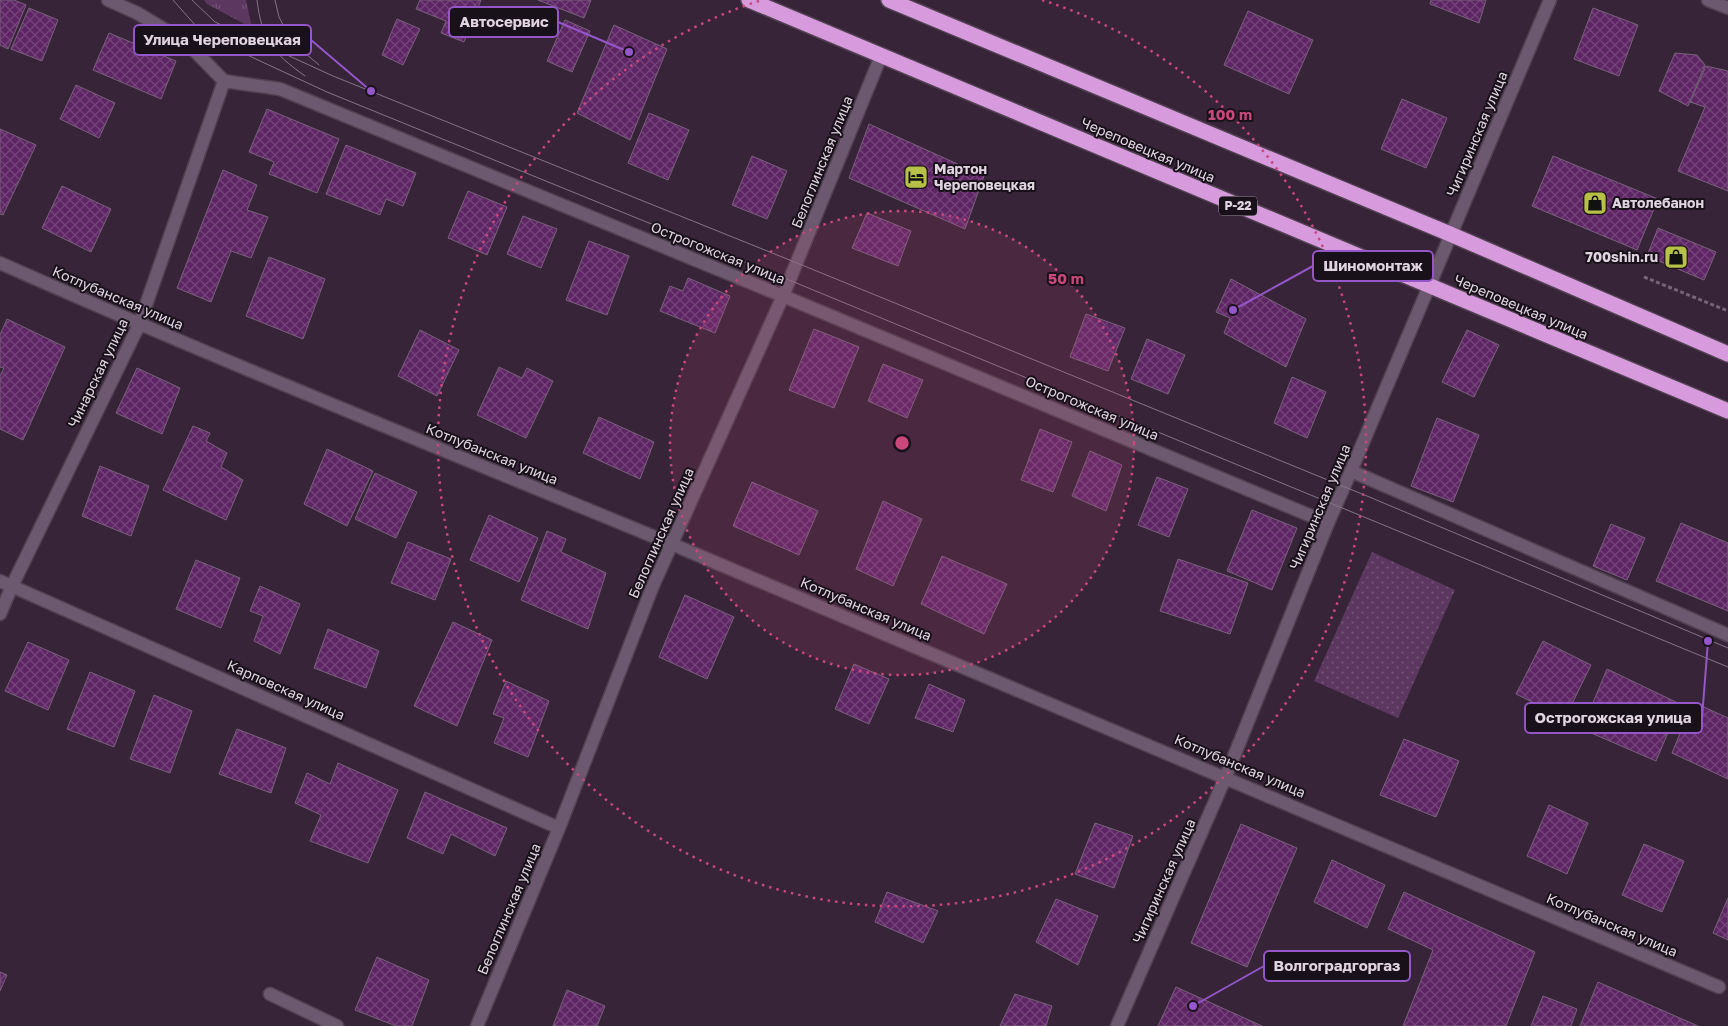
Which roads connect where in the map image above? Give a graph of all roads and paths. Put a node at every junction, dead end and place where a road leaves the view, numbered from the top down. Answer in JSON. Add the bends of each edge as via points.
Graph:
{"nodes":[{"id":1,"x":108,"y":0,"type":"edge"},
{"id":2,"x":749,"y":0,"type":"edge"},
{"id":3,"x":889,"y":0,"type":"edge"},
{"id":4,"x":1550,"y":0,"type":"edge"},
{"id":5,"x":1708,"y":0,"type":"edge"},
{"id":6,"x":1728,"y":8,"type":"edge"},
{"id":7,"x":881,"y":56,"type":"junction"},
{"id":8,"x":224,"y":81,"type":"junction"},
{"id":9,"x":1450,"y":234,"type":"junction"},
{"id":10,"x":0,"y":263,"type":"edge"},
{"id":11,"x":1644,"y":277,"type":"dead end"},
{"id":12,"x":1429,"y":286,"type":"junction"},
{"id":13,"x":783,"y":296,"type":"junction"},
{"id":14,"x":1728,"y":311,"type":"edge"},
{"id":15,"x":139,"y":325,"type":"junction"},
{"id":16,"x":1728,"y":354,"type":"edge"},
{"id":17,"x":1728,"y":411,"type":"edge"},
{"id":18,"x":1351,"y":472,"type":"junction"},
{"id":19,"x":1328,"y":523,"type":"junction"},
{"id":20,"x":672,"y":544,"type":"junction"},
{"id":21,"x":6,"y":584,"type":"edge"},
{"id":22,"x":0,"y":614,"type":"edge"},
{"id":23,"x":1728,"y":635,"type":"edge"},
{"id":24,"x":1226,"y":776,"type":"junction"},
{"id":25,"x":560,"y":828,"type":"junction"},
{"id":26,"x":1719,"y":988,"type":"dead end"},
{"id":27,"x":270,"y":994,"type":"dead end"},
{"id":28,"x":336,"y":1026,"type":"edge"},
{"id":29,"x":477,"y":1026,"type":"edge"},
{"id":30,"x":1117,"y":1026,"type":"edge"}],
"edges":[{"from":1,"to":8,"type":"street","via":[[187,43]]},
{"from":2,"to":7,"type":"highway","name":"Череповецкая улица","number":"Р-22"},
{"from":3,"to":9,"type":"highway"},
{"from":4,"to":9,"type":"street","name":"Чигиринская улица"},
{"from":5,"to":6,"type":"street"},
{"from":7,"to":12,"type":"highway","name":"Череповецкая улица","number":"Р-22"},
{"from":7,"to":13,"type":"street","name":"Белоглинская улица"},
{"from":8,"to":13,"type":"street","name":"Острогожская улица","via":[[280,89]]},
{"from":8,"to":15,"type":"street","name":"Чинарская улица"},
{"from":9,"to":12,"type":"street","name":"Чигиринская улица"},
{"from":9,"to":16,"type":"highway"},
{"from":10,"to":15,"type":"street","name":"Котлубанская улица"},
{"from":11,"to":14,"type":"path"},
{"from":12,"to":17,"type":"highway","name":"Череповецкая улица","number":"Р-22"},
{"from":12,"to":18,"type":"street","name":"Чигиринская улица"},
{"from":13,"to":19,"type":"street","name":"Острогожская улица"},
{"from":13,"to":20,"type":"street","name":"Белоглинская улица"},
{"from":15,"to":20,"type":"street","name":"Котлубанская улица"},
{"from":15,"to":21,"type":"street","name":"Чинарская улица"},
{"from":18,"to":19,"type":"street","name":"Чигиринская улица"},
{"from":18,"to":23,"type":"street"},
{"from":19,"to":24,"type":"street","name":"Чигиринская улица"},
{"from":20,"to":24,"type":"street","name":"Котлубанская улица"},
{"from":20,"to":25,"type":"street","name":"Белоглинская улица"},
{"from":21,"to":22,"type":"street","name":"Чинарская улица"},
{"from":21,"to":25,"type":"street","name":"Карповская улица"},
{"from":24,"to":26,"type":"street","name":"Котлубанская улица"},
{"from":24,"to":30,"type":"street","name":"Чигиринская улица"},
{"from":25,"to":29,"type":"street","name":"Белоглинская улица"},
{"from":27,"to":28,"type":"street"}]}
